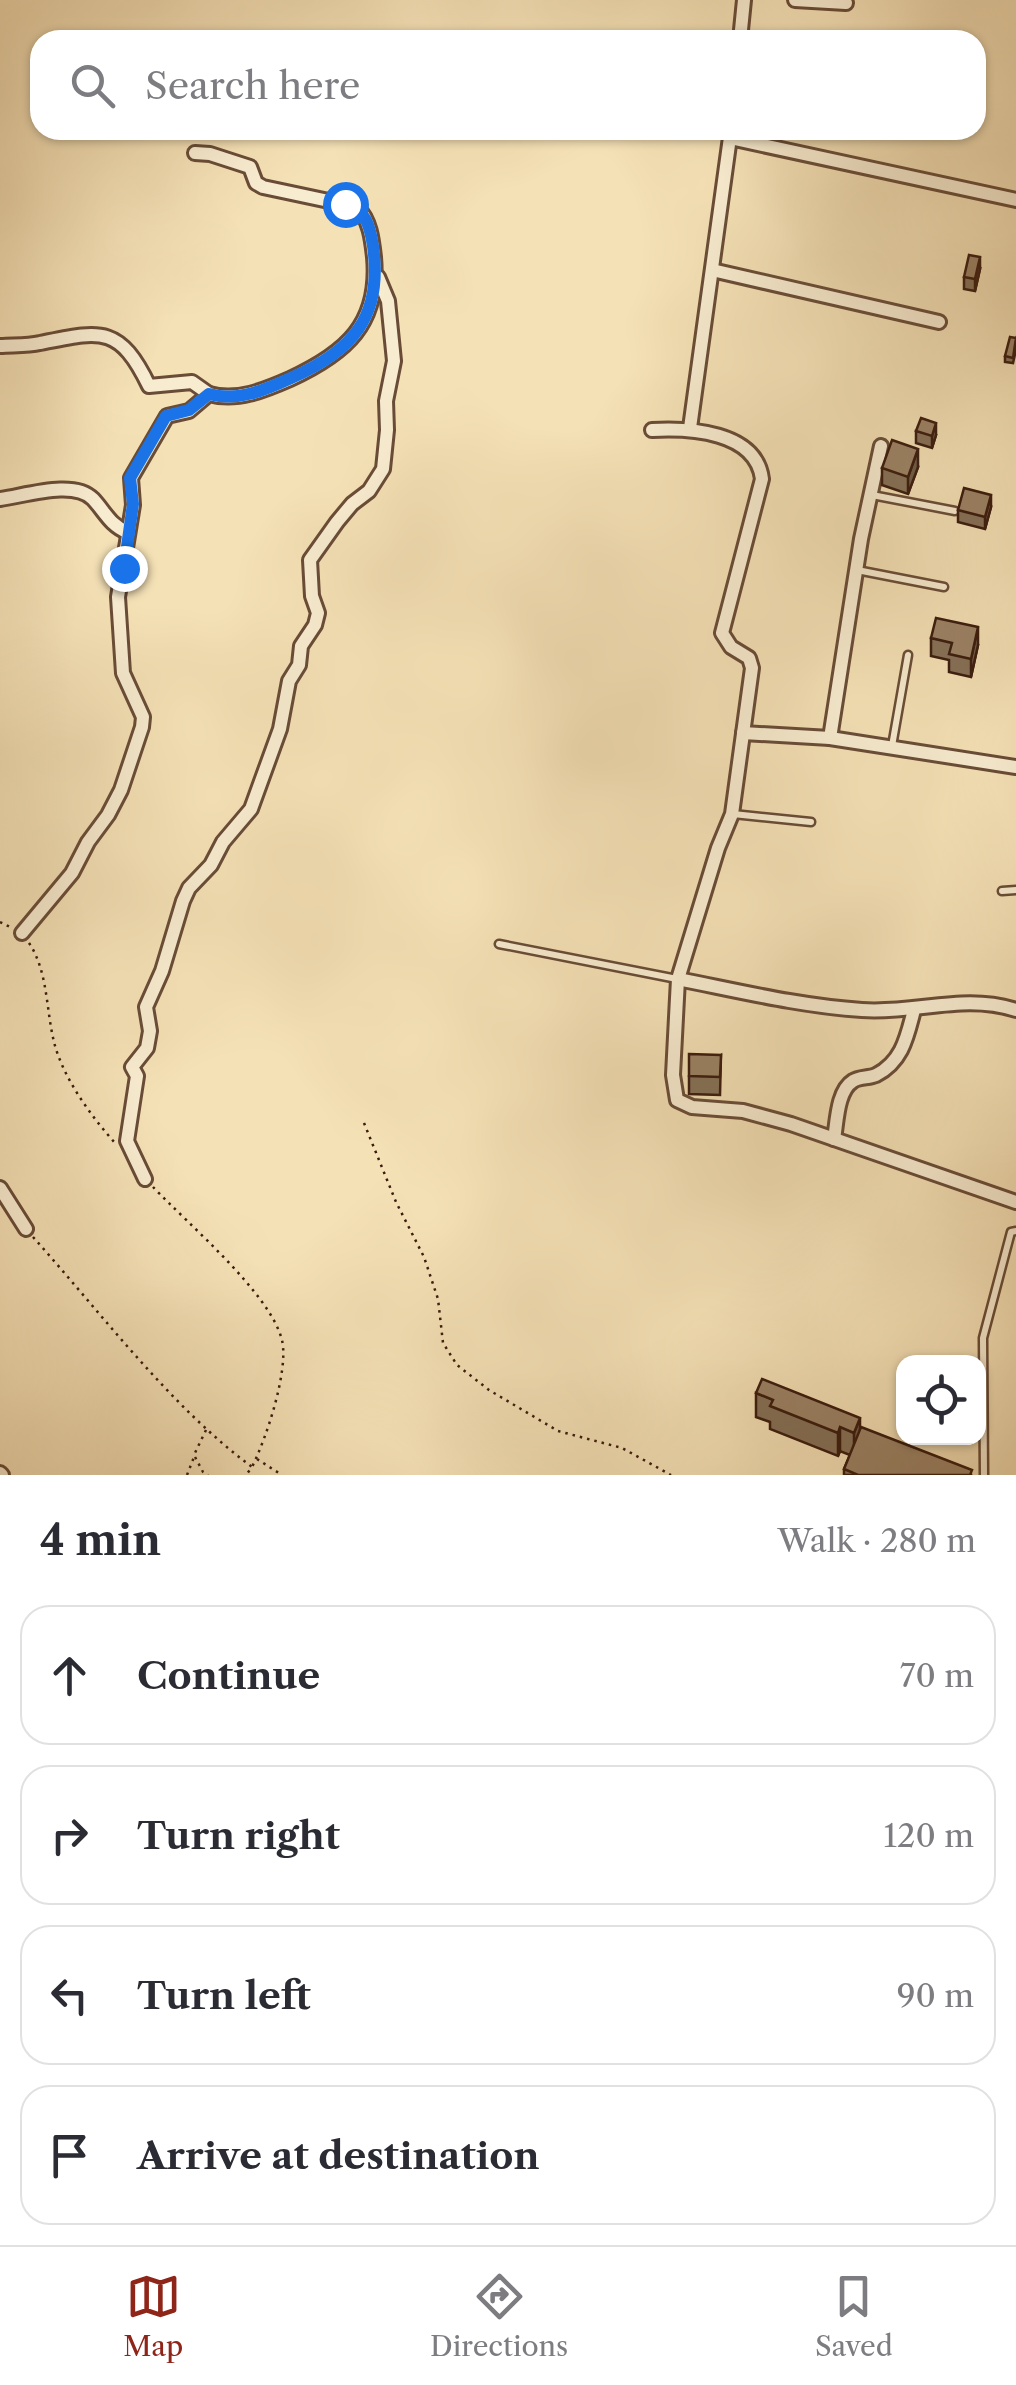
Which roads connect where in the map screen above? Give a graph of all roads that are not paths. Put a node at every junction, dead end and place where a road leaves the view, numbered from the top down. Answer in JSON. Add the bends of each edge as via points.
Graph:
{"nodes":[{"id":1,"x":744,"y":0,"type":"edge"},
{"id":2,"x":796,"y":0,"type":"edge"},
{"id":3,"x":846,"y":4,"type":"dead end"},
{"id":4,"x":741,"y":30,"type":"edge"},
{"id":5,"x":730,"y":140,"type":"edge"},
{"id":6,"x":757,"y":140,"type":"edge"},
{"id":7,"x":195,"y":153,"type":"dead end"},
{"id":8,"x":1016,"y":200,"type":"edge"},
{"id":9,"x":375,"y":270,"type":"junction"},
{"id":10,"x":712,"y":270,"type":"junction"},
{"id":11,"x":939,"y":322,"type":"dead end"},
{"id":12,"x":0,"y":346,"type":"edge"},
{"id":13,"x":209,"y":394,"type":"junction"},
{"id":14,"x":690,"y":428,"type":"junction"},
{"id":15,"x":652,"y":430,"type":"dead end"},
{"id":16,"x":888,"y":448,"type":"edge"},
{"id":17,"x":870,"y":495,"type":"junction"},
{"id":18,"x":0,"y":500,"type":"edge"},
{"id":19,"x":955,"y":512,"type":"edge"},
{"id":20,"x":127,"y":532,"type":"junction"},
{"id":21,"x":856,"y":570,"type":"junction"},
{"id":22,"x":944,"y":587,"type":"dead end"},
{"id":23,"x":908,"y":655,"type":"dead end"},
{"id":24,"x":743,"y":733,"type":"junction"},
{"id":25,"x":830,"y":738,"type":"junction"},
{"id":26,"x":892,"y":746,"type":"junction"},
{"id":27,"x":1016,"y":767,"type":"edge"},
{"id":28,"x":732,"y":814,"type":"junction"},
{"id":29,"x":811,"y":822,"type":"dead end"},
{"id":30,"x":1002,"y":890,"type":"dead end"},
{"id":31,"x":1016,"y":890,"type":"edge"},
{"id":32,"x":22,"y":934,"type":"road end"},
{"id":33,"x":499,"y":944,"type":"dead end"},
{"id":34,"x":678,"y":979,"type":"junction"},
{"id":35,"x":914,"y":1010,"type":"junction"},
{"id":36,"x":1016,"y":1010,"type":"edge"},
{"id":37,"x":834,"y":1139,"type":"junction"},
{"id":38,"x":145,"y":1179,"type":"road end"},
{"id":39,"x":0,"y":1188,"type":"edge"},
{"id":40,"x":1016,"y":1202,"type":"edge"},
{"id":41,"x":26,"y":1228,"type":"road end"},
{"id":42,"x":1016,"y":1231,"type":"edge"},
{"id":43,"x":984,"y":1475,"type":"edge"}],
"edges":[{"from":1,"to":4,"type":"street"},
{"from":2,"to":3,"type":"street"},
{"from":5,"to":10,"type":"street"},
{"from":6,"to":8,"type":"street"},
{"from":7,"to":9,"type":"street","via":[[250,167],[264,187],[357,207],[368,224]]},
{"from":9,"to":13,"type":"street","via":[[363,324],[342,351],[268,389]]},
{"from":9,"to":38,"type":"street","via":[[388,301],[394,362],[382,469],[310,560],[318,612],[301,646],[262,782],[250,810],[189,888],[148,996],[150,1030],[132,1068],[127,1142]]},
{"from":10,"to":11,"type":"street"},
{"from":10,"to":14,"type":"street"},
{"from":12,"to":13,"type":"street","via":[[72,334],[109,336],[149,386],[192,382]]},
{"from":13,"to":20,"type":"street","via":[[189,410],[166,416],[136,465]]},
{"from":14,"to":15,"type":"street"},
{"from":14,"to":24,"type":"street","via":[[738,445],[762,472],[722,633],[752,668]]},
{"from":16,"to":17,"type":"street"},
{"from":17,"to":19,"type":"lane"},
{"from":17,"to":21,"type":"street"},
{"from":18,"to":20,"type":"street","via":[[82,492]]},
{"from":20,"to":32,"type":"street","via":[[118,597],[122,658],[142,727],[108,814],[72,873]]},
{"from":21,"to":22,"type":"lane"},
{"from":21,"to":25,"type":"street"},
{"from":23,"to":26,"type":"lane"},
{"from":24,"to":25,"type":"street"},
{"from":24,"to":28,"type":"street"},
{"from":25,"to":26,"type":"street"},
{"from":26,"to":27,"type":"street"},
{"from":28,"to":29,"type":"lane"},
{"from":28,"to":34,"type":"street"},
{"from":30,"to":31,"type":"lane"},
{"from":33,"to":34,"type":"lane"},
{"from":34,"to":35,"type":"street","via":[[806,1003]]},
{"from":34,"to":37,"type":"street","via":[[677,1100],[743,1111]]},
{"from":35,"to":36,"type":"street","via":[[970,1000]]},
{"from":35,"to":37,"type":"street","via":[[896,1060],[875,1076],[854,1080],[843,1094]]},
{"from":37,"to":40,"type":"street"},
{"from":39,"to":41,"type":"street"},
{"from":42,"to":43,"type":"lane","via":[[1010,1232],[983,1338]]}]}
